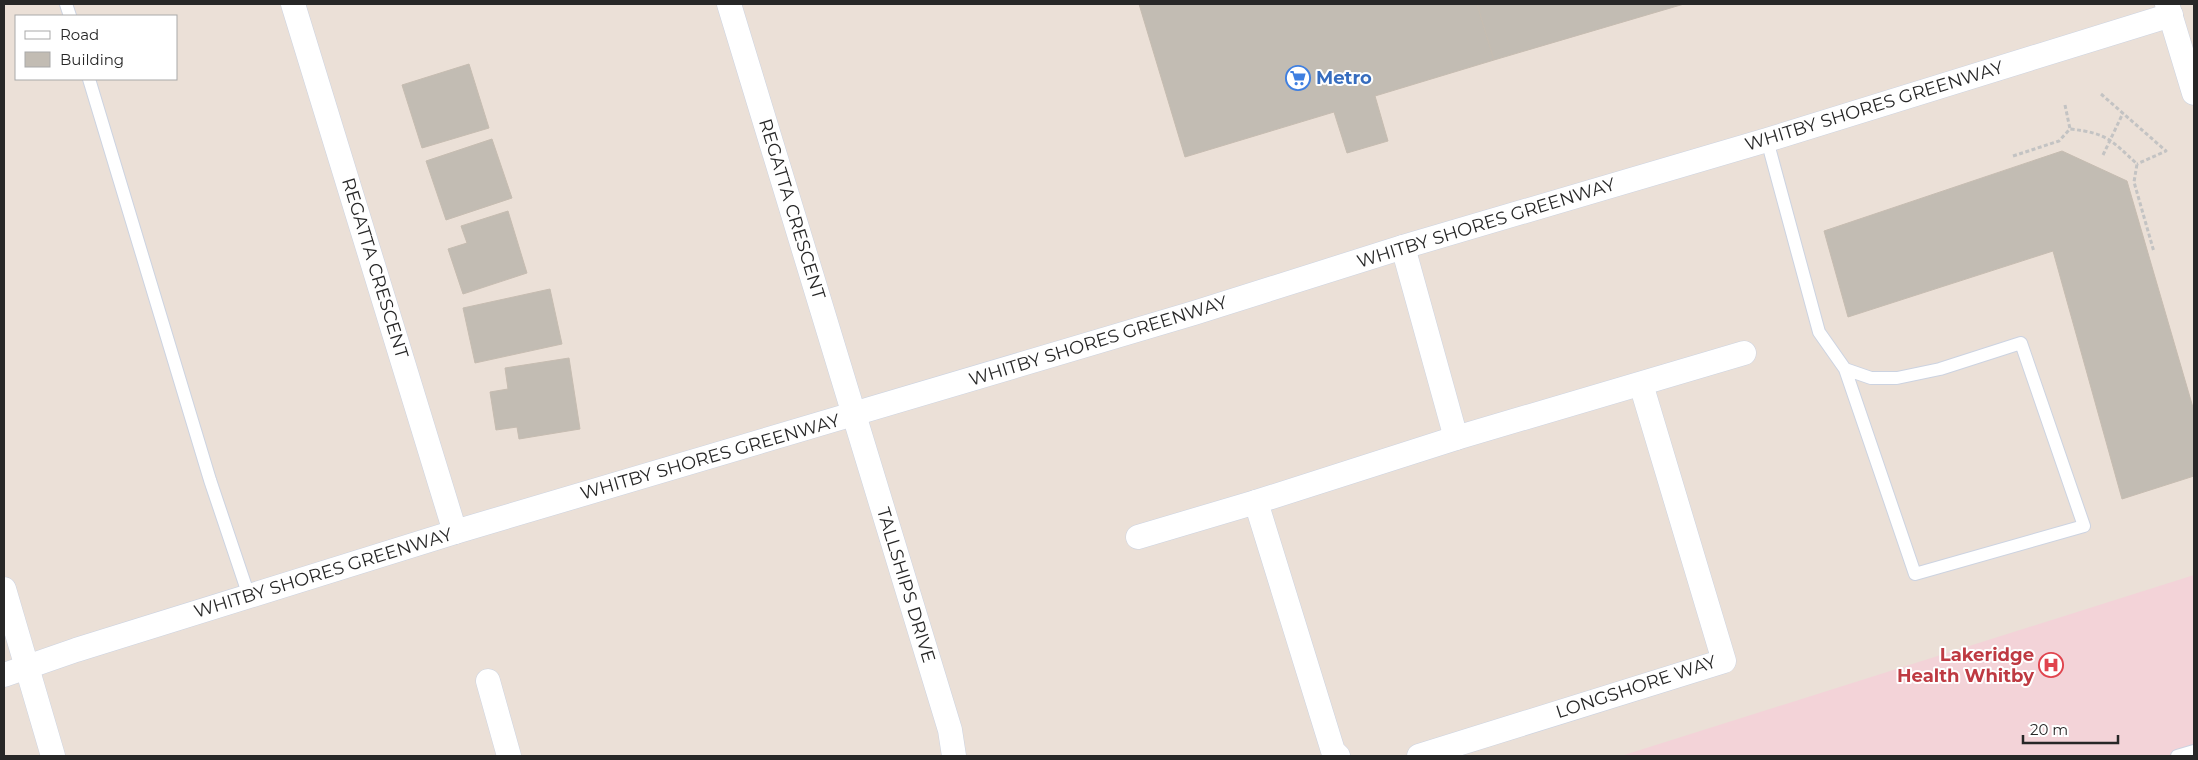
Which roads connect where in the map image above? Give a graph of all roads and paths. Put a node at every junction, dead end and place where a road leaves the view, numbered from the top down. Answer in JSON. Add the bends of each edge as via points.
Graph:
{"nodes":[{"id":1,"x":293,"y":4,"type":"edge"},
{"id":2,"x":729,"y":4,"type":"edge"},
{"id":3,"x":2169,"y":9,"type":"edge"},
{"id":4,"x":89,"y":80,"type":"edge"},
{"id":5,"x":2194,"y":93,"type":"edge"},
{"id":6,"x":2101,"y":94,"type":"dead end"},
{"id":7,"x":2065,"y":105,"type":"dead end"},
{"id":8,"x":2123,"y":113,"type":"junction"},
{"id":9,"x":2070,"y":129,"type":"junction"},
{"id":10,"x":1767,"y":140,"type":"junction"},
{"id":11,"x":2110,"y":140,"type":"junction"},
{"id":12,"x":2103,"y":155,"type":"dead end"},
{"id":13,"x":2013,"y":156,"type":"dead end"},
{"id":14,"x":2137,"y":164,"type":"junction"},
{"id":15,"x":1403,"y":247,"type":"junction"},
{"id":16,"x":2154,"y":252,"type":"dead end"},
{"id":17,"x":1744,"y":353,"type":"dead end"},
{"id":18,"x":1845,"y":369,"type":"junction"},
{"id":19,"x":1641,"y":384,"type":"junction"},
{"id":20,"x":855,"y":414,"type":"junction"},
{"id":21,"x":1456,"y":438,"type":"junction"},
{"id":22,"x":1256,"y":502,"type":"junction"},
{"id":23,"x":455,"y":532,"type":"junction"},
{"id":24,"x":1138,"y":537,"type":"dead end"},
{"id":25,"x":4,"y":589,"type":"edge"},
{"id":26,"x":249,"y":596,"type":"junction"},
{"id":27,"x":27,"y":668,"type":"junction"},
{"id":28,"x":4,"y":675,"type":"edge"},
{"id":29,"x":488,"y":681,"type":"dead end"},
{"id":30,"x":2194,"y":751,"type":"edge"},
{"id":31,"x":53,"y":756,"type":"edge"},
{"id":32,"x":509,"y":756,"type":"edge"},
{"id":33,"x":954,"y":756,"type":"edge"},
{"id":34,"x":1338,"y":756,"type":"edge"},
{"id":35,"x":1419,"y":756,"type":"edge"},
{"id":36,"x":2177,"y":756,"type":"edge"}],
"edges":[{"from":1,"to":23,"type":"street","name":"REGATTA CRESCENT"},
{"from":2,"to":20,"type":"street","name":"REGATTA CRESCENT"},
{"from":3,"to":5,"type":"street"},
{"from":3,"to":10,"type":"street","name":"WHITBY SHORES GREENWAY"},
{"from":4,"to":26,"type":"lane","via":[[210,480]]},
{"from":6,"to":8,"type":"path"},
{"from":7,"to":9,"type":"path"},
{"from":8,"to":11,"type":"path"},
{"from":8,"to":14,"type":"path","via":[[2166,151]]},
{"from":9,"to":11,"type":"path","via":[[2094,132]]},
{"from":9,"to":13,"type":"path","via":[[2060,141]]},
{"from":10,"to":15,"type":"street","name":"WHITBY SHORES GREENWAY"},
{"from":10,"to":18,"type":"lane","via":[[1820,332]]},
{"from":11,"to":12,"type":"path"},
{"from":11,"to":14,"type":"path"},
{"from":14,"to":16,"type":"path","via":[[2134,182]]},
{"from":15,"to":20,"type":"street","name":"WHITBY SHORES GREENWAY"},
{"from":15,"to":21,"type":"street"},
{"from":17,"to":19,"type":"street"},
{"from":18,"to":18,"type":"lane","via":[[1871,378],[1897,378],[1940,369],[2021,343],[2084,526],[1915,574]]},
{"from":19,"to":21,"type":"street"},
{"from":19,"to":35,"type":"street","name":"LONGSHORE WAY","via":[[1724,661]]},
{"from":20,"to":23,"type":"street","name":"WHITBY SHORES GREENWAY"},
{"from":20,"to":33,"type":"street","name":"TALLSHIPS DRIVE","via":[[950,730]]},
{"from":21,"to":22,"type":"street"},
{"from":22,"to":24,"type":"street"},
{"from":22,"to":34,"type":"street","via":[[1333,751]]},
{"from":23,"to":26,"type":"street","name":"WHITBY SHORES GREENWAY"},
{"from":25,"to":27,"type":"street"},
{"from":26,"to":27,"type":"street","name":"WHITBY SHORES GREENWAY"},
{"from":27,"to":28,"type":"street","name":"WHITBY SHORES GREENWAY"},
{"from":27,"to":31,"type":"street"},
{"from":29,"to":32,"type":"street"},
{"from":30,"to":36,"type":"lane"}]}
